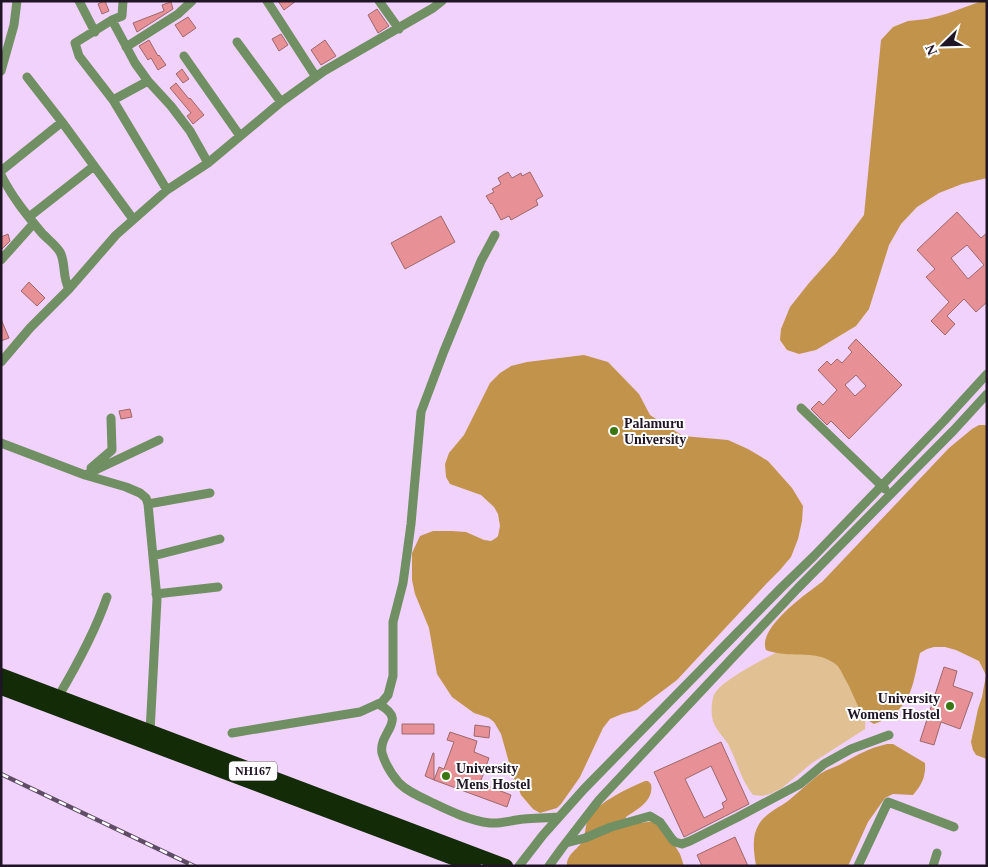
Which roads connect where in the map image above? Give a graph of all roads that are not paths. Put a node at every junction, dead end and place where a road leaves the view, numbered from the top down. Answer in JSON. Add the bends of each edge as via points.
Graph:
{"nodes":[{"id":1,"x":17,"y":1,"type":"edge"},
{"id":2,"x":79,"y":1,"type":"edge"},
{"id":3,"x":123,"y":1,"type":"edge"},
{"id":4,"x":192,"y":1,"type":"edge"},
{"id":5,"x":267,"y":1,"type":"edge"},
{"id":6,"x":380,"y":1,"type":"edge"},
{"id":7,"x":442,"y":1,"type":"edge"},
{"id":8,"x":432,"y":5,"type":"edge"},
{"id":9,"x":112,"y":20,"type":"junction"},
{"id":10,"x":399,"y":29,"type":"junction"},
{"id":11,"x":95,"y":32,"type":"junction"},
{"id":12,"x":237,"y":42,"type":"dead end"},
{"id":13,"x":126,"y":47,"type":"junction"},
{"id":14,"x":184,"y":56,"type":"dead end"},
{"id":15,"x":1,"y":71,"type":"edge"},
{"id":16,"x":316,"y":76,"type":"junction"},
{"id":17,"x":26,"y":77,"type":"dead end"},
{"id":18,"x":148,"y":81,"type":"junction"},
{"id":19,"x":113,"y":100,"type":"junction"},
{"id":20,"x":281,"y":102,"type":"junction"},
{"id":21,"x":62,"y":122,"type":"junction"},
{"id":22,"x":240,"y":136,"type":"junction"},
{"id":23,"x":208,"y":163,"type":"junction"},
{"id":24,"x":94,"y":166,"type":"junction"},
{"id":25,"x":1,"y":171,"type":"edge"},
{"id":26,"x":1,"y":175,"type":"edge"},
{"id":27,"x":167,"y":190,"type":"junction"},
{"id":28,"x":133,"y":219,"type":"junction"},
{"id":29,"x":31,"y":220,"type":"junction"},
{"id":30,"x":495,"y":235,"type":"dead end"},
{"id":31,"x":1,"y":260,"type":"edge"},
{"id":32,"x":68,"y":289,"type":"junction"},
{"id":33,"x":1,"y":362,"type":"edge"},
{"id":34,"x":987,"y":374,"type":"edge"},
{"id":35,"x":987,"y":394,"type":"edge"},
{"id":36,"x":801,"y":408,"type":"dead end"},
{"id":37,"x":111,"y":418,"type":"dead end"},
{"id":38,"x":944,"y":421,"type":"junction"},
{"id":39,"x":954,"y":430,"type":"junction"},
{"id":40,"x":159,"y":440,"type":"dead end"},
{"id":41,"x":1,"y":443,"type":"edge"},
{"id":42,"x":84,"y":475,"type":"junction"},
{"id":43,"x":882,"y":486,"type":"junction"},
{"id":44,"x":210,"y":493,"type":"dead end"},
{"id":45,"x":891,"y":494,"type":"junction"},
{"id":46,"x":148,"y":504,"type":"junction"},
{"id":47,"x":220,"y":538,"type":"dead end"},
{"id":48,"x":153,"y":556,"type":"junction"},
{"id":49,"x":218,"y":587,"type":"dead end"},
{"id":50,"x":156,"y":594,"type":"junction"},
{"id":51,"x":107,"y":597,"type":"dead end"},
{"id":52,"x":1,"y":676,"type":"edge"},
{"id":53,"x":1,"y":688,"type":"edge"},
{"id":54,"x":58,"y":697,"type":"junction"},
{"id":55,"x":378,"y":704,"type":"junction"},
{"id":56,"x":150,"y":732,"type":"junction"},
{"id":57,"x":232,"y":733,"type":"dead end"},
{"id":58,"x":889,"y":735,"type":"dead end"},
{"id":59,"x":626,"y":747,"type":"junction"},
{"id":60,"x":638,"y":759,"type":"junction"},
{"id":61,"x":558,"y":817,"type":"junction"},
{"id":62,"x":954,"y":827,"type":"dead end"},
{"id":63,"x":566,"y":843,"type":"junction"},
{"id":64,"x":937,"y":854,"type":"dead end"},
{"id":65,"x":474,"y":866,"type":"edge"},
{"id":66,"x":506,"y":866,"type":"edge"},
{"id":67,"x":519,"y":866,"type":"edge"},
{"id":68,"x":550,"y":866,"type":"edge"},
{"id":69,"x":858,"y":866,"type":"edge"},
{"id":70,"x":933,"y":866,"type":"edge"}],
"edges":[{"from":1,"to":15,"type":"street"},
{"from":2,"to":11,"type":"street"},
{"from":3,"to":9,"type":"street","via":[[122,16]]},
{"from":4,"to":13,"type":"street","via":[[178,14]]},
{"from":5,"to":16,"type":"street"},
{"from":6,"to":10,"type":"street"},
{"from":7,"to":8,"type":"street"},
{"from":8,"to":10,"type":"street"},
{"from":9,"to":11,"type":"street"},
{"from":9,"to":13,"type":"street"},
{"from":10,"to":16,"type":"street"},
{"from":11,"to":19,"type":"street","via":[[75,43],[79,56]]},
{"from":12,"to":20,"type":"street"},
{"from":13,"to":18,"type":"street"},
{"from":14,"to":22,"type":"street"},
{"from":16,"to":20,"type":"street"},
{"from":17,"to":21,"type":"street"},
{"from":18,"to":19,"type":"street"},
{"from":18,"to":23,"type":"street","via":[[190,131]]},
{"from":19,"to":27,"type":"street"},
{"from":20,"to":22,"type":"street"},
{"from":21,"to":24,"type":"street"},
{"from":21,"to":25,"type":"street"},
{"from":22,"to":23,"type":"street"},
{"from":23,"to":27,"type":"street"},
{"from":24,"to":28,"type":"street"},
{"from":24,"to":29,"type":"street"},
{"from":26,"to":29,"type":"street"},
{"from":27,"to":28,"type":"street"},
{"from":28,"to":32,"type":"street"},
{"from":29,"to":31,"type":"street"},
{"from":29,"to":32,"type":"street","via":[[59,250],[64,260]]},
{"from":30,"to":55,"type":"street","via":[[481,261],[421,412],[403,583],[392,622],[393,676],[388,695]]},
{"from":32,"to":33,"type":"street"},
{"from":34,"to":38,"type":"street"},
{"from":35,"to":39,"type":"street"},
{"from":36,"to":43,"type":"street"},
{"from":37,"to":42,"type":"street","via":[[112,450]]},
{"from":38,"to":39,"type":"street"},
{"from":38,"to":43,"type":"street"},
{"from":39,"to":45,"type":"street"},
{"from":40,"to":42,"type":"street"},
{"from":41,"to":42,"type":"street"},
{"from":42,"to":46,"type":"street","via":[[140,493]]},
{"from":43,"to":45,"type":"street"},
{"from":43,"to":59,"type":"street"},
{"from":44,"to":46,"type":"street"},
{"from":45,"to":60,"type":"street"},
{"from":46,"to":48,"type":"street"},
{"from":47,"to":48,"type":"street"},
{"from":48,"to":50,"type":"street"},
{"from":49,"to":50,"type":"street"},
{"from":50,"to":56,"type":"street"},
{"from":51,"to":54,"type":"street","via":[[74,671]]},
{"from":52,"to":54,"type":"highway","number":"NH167"},
{"from":53,"to":65,"type":"highway","number":"NH167"},
{"from":54,"to":56,"type":"highway","number":"NH167"},
{"from":55,"to":57,"type":"street","via":[[360,712]]},
{"from":55,"to":61,"type":"street","via":[[393,720],[383,743],[385,761],[399,783],[412,792],[479,821],[496,823]]},
{"from":56,"to":66,"type":"highway","number":"NH167"},
{"from":58,"to":63,"type":"street","via":[[850,749],[824,764],[800,784],[682,844],[675,842],[660,822],[650,816]]},
{"from":59,"to":60,"type":"street"},
{"from":59,"to":61,"type":"street"},
{"from":60,"to":63,"type":"street","via":[[599,800]]},
{"from":61,"to":67,"type":"street"},
{"from":62,"to":69,"type":"street","via":[[888,802]]},
{"from":63,"to":68,"type":"street"},
{"from":64,"to":70,"type":"street"}]}
